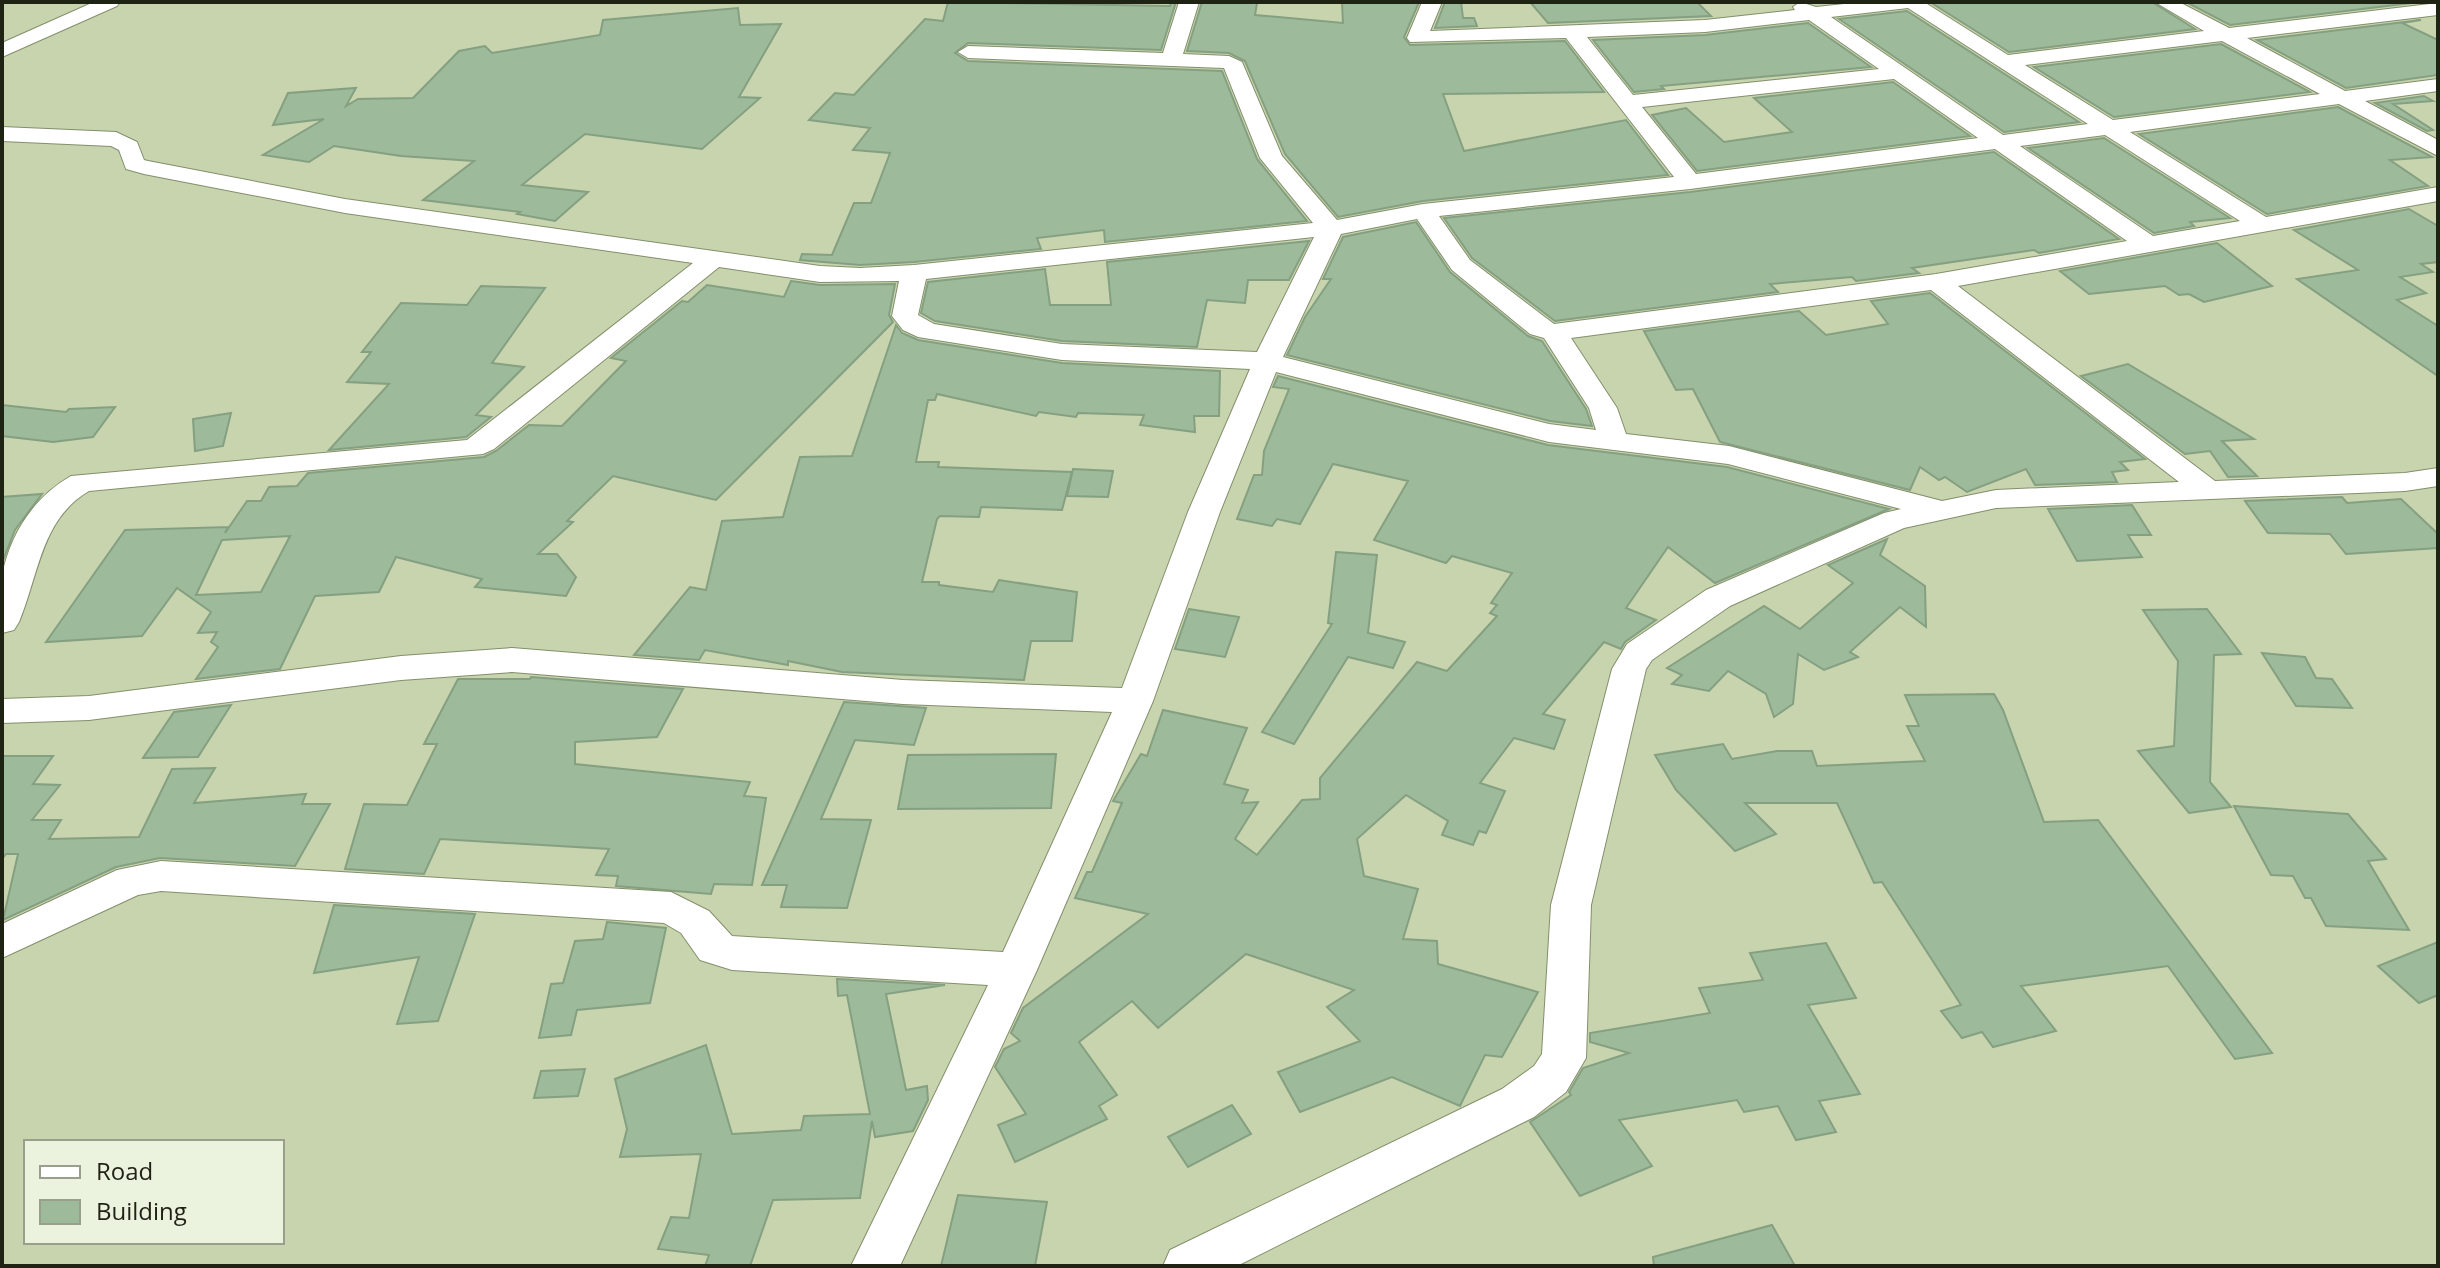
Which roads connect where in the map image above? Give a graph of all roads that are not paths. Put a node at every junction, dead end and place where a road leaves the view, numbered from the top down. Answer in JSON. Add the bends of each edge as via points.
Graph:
{"nodes":[{"id":1,"x":110,"y":2,"type":"edge"},
{"id":2,"x":1189,"y":2,"type":"edge"},
{"id":3,"x":1432,"y":2,"type":"edge"},
{"id":4,"x":1912,"y":2,"type":"edge"},
{"id":5,"x":2165,"y":2,"type":"edge"},
{"id":6,"x":1803,"y":8,"type":"edge"},
{"id":7,"x":2438,"y":9,"type":"edge"},
{"id":8,"x":1573,"y":33,"type":"junction"},
{"id":9,"x":2224,"y":33,"type":"junction"},
{"id":10,"x":2,"y":51,"type":"edge"},
{"id":11,"x":968,"y":52,"type":"dead end"},
{"id":12,"x":1172,"y":58,"type":"junction"},
{"id":13,"x":2007,"y":61,"type":"junction"},
{"id":14,"x":1896,"y":73,"type":"junction"},
{"id":15,"x":2438,"y":85,"type":"edge"},
{"id":16,"x":2345,"y":97,"type":"junction"},
{"id":17,"x":1627,"y":102,"type":"junction"},
{"id":18,"x":2110,"y":127,"type":"junction"},
{"id":19,"x":2,"y":134,"type":"edge"},
{"id":20,"x":1999,"y":141,"type":"junction"},
{"id":21,"x":2438,"y":149,"type":"edge"},
{"id":22,"x":1690,"y":182,"type":"junction"},
{"id":23,"x":2438,"y":194,"type":"edge"},
{"id":24,"x":1423,"y":211,"type":"junction"},
{"id":25,"x":2264,"y":226,"type":"junction"},
{"id":26,"x":1331,"y":228,"type":"junction"},
{"id":27,"x":2149,"y":245,"type":"junction"},
{"id":28,"x":714,"y":259,"type":"junction"},
{"id":29,"x":914,"y":273,"type":"junction"},
{"id":30,"x":1936,"y":282,"type":"junction"},
{"id":31,"x":1554,"y":332,"type":"junction"},
{"id":32,"x":1267,"y":361,"type":"junction"},
{"id":33,"x":1614,"y":441,"type":"junction"},
{"id":34,"x":2438,"y":477,"type":"edge"},
{"id":35,"x":2207,"y":489,"type":"junction"},
{"id":36,"x":1940,"y":510,"type":"junction"},
{"id":37,"x":2,"y":622,"type":"edge"},
{"id":38,"x":1135,"y":701,"type":"junction"},
{"id":39,"x":2,"y":711,"type":"edge"},
{"id":40,"x":2,"y":942,"type":"edge"},
{"id":41,"x":1016,"y":970,"type":"junction"},
{"id":42,"x":875,"y":1266,"type":"edge"},
{"id":43,"x":1187,"y":1266,"type":"edge"}],
"edges":[{"from":1,"to":10,"type":"street"},
{"from":2,"to":12,"type":"street"},
{"from":3,"to":8,"type":"street","via":[[1417,38]]},
{"from":4,"to":6,"type":"street"},
{"from":4,"to":13,"type":"street"},
{"from":5,"to":9,"type":"street"},
{"from":6,"to":8,"type":"street","via":[[1705,26]]},
{"from":6,"to":14,"type":"street"},
{"from":7,"to":9,"type":"street"},
{"from":8,"to":17,"type":"street"},
{"from":9,"to":13,"type":"street"},
{"from":9,"to":16,"type":"street"},
{"from":11,"to":12,"type":"street"},
{"from":12,"to":26,"type":"street","via":[[1235,66],[1271,158]]},
{"from":13,"to":18,"type":"street"},
{"from":14,"to":17,"type":"street"},
{"from":14,"to":20,"type":"street"},
{"from":15,"to":16,"type":"street"},
{"from":16,"to":18,"type":"street"},
{"from":16,"to":21,"type":"street"},
{"from":17,"to":22,"type":"street"},
{"from":18,"to":20,"type":"street"},
{"from":18,"to":25,"type":"street"},
{"from":19,"to":28,"type":"street","via":[[116,139],[129,147],[134,164],[144,167],[345,206]]},
{"from":20,"to":22,"type":"street"},
{"from":20,"to":27,"type":"street"},
{"from":22,"to":24,"type":"street"},
{"from":23,"to":25,"type":"street"},
{"from":24,"to":26,"type":"street"},
{"from":24,"to":31,"type":"street","via":[[1461,265],[1539,328]]},
{"from":25,"to":27,"type":"street"},
{"from":26,"to":29,"type":"street"},
{"from":26,"to":32,"type":"street"},
{"from":27,"to":30,"type":"street"},
{"from":28,"to":29,"type":"street","via":[[820,274]]},
{"from":28,"to":37,"type":"street","via":[[473,448],[82,482],[67,488],[31,533]]},
{"from":29,"to":32,"type":"street","via":[[905,316],[928,331],[1062,352]]},
{"from":30,"to":31,"type":"street"},
{"from":30,"to":35,"type":"street"},
{"from":31,"to":33,"type":"street","via":[[1603,408]]},
{"from":32,"to":33,"type":"street","via":[[1549,433]]},
{"from":32,"to":38,"type":"street","via":[[1204,512]]},
{"from":33,"to":36,"type":"street","via":[[1729,455]]},
{"from":34,"to":35,"type":"street"},
{"from":35,"to":36,"type":"street","via":[[1996,499]]},
{"from":36,"to":43,"type":"street","via":[[1895,520],[1718,598],[1639,652],[1629,669],[1571,905],[1564,1058],[1550,1079],[1518,1103]]},
{"from":38,"to":39,"type":"street","via":[[915,692],[512,660],[401,668],[89,708]]},
{"from":38,"to":41,"type":"street"},
{"from":40,"to":41,"type":"street","via":[[131,881],[161,876],[671,908],[695,922],[715,948],[732,953]]},
{"from":41,"to":42,"type":"street"}]}
